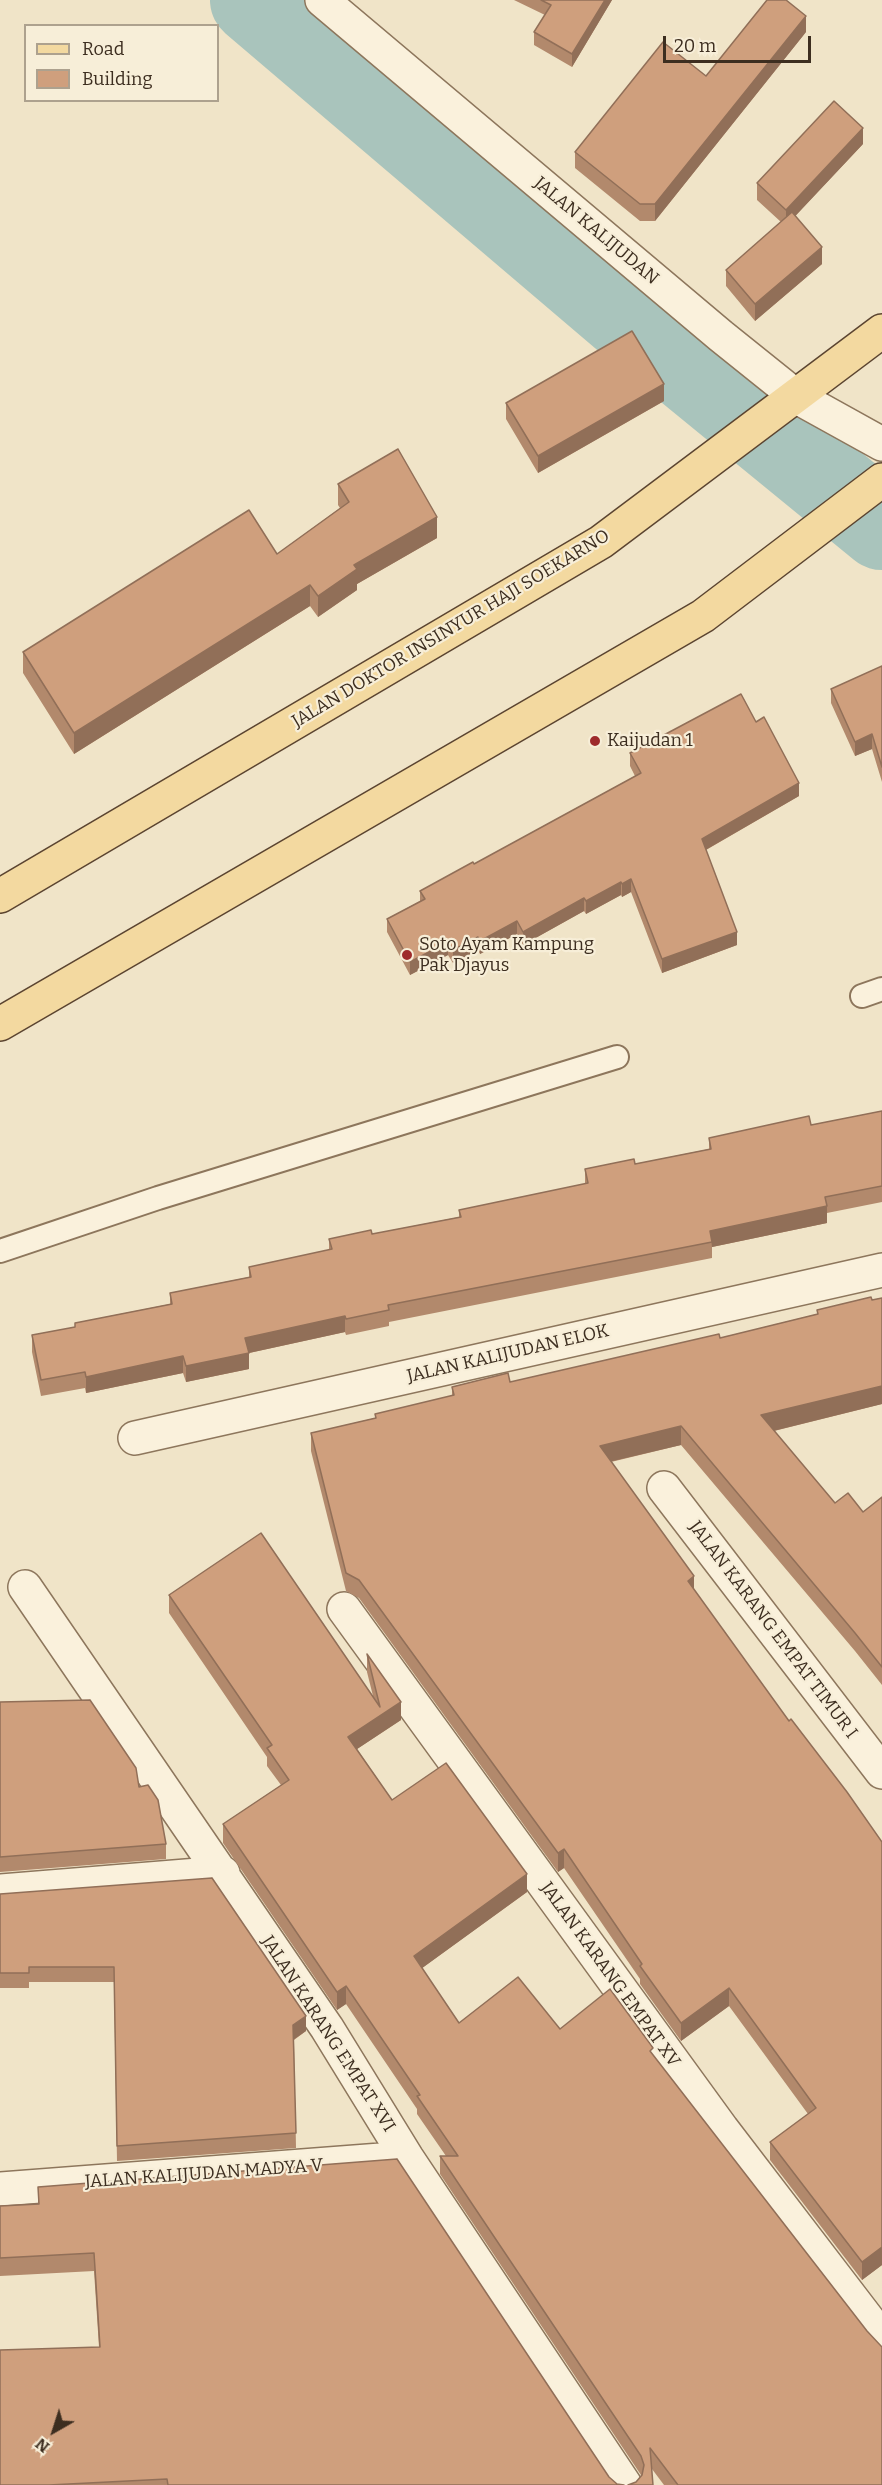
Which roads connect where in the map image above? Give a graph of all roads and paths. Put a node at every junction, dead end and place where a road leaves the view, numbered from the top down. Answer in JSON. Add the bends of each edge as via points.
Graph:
{"nodes":[{"id":1,"x":322,"y":0,"type":"edge"},
{"id":2,"x":882,"y":332,"type":"edge"},
{"id":3,"x":797,"y":397,"type":"junction"},
{"id":4,"x":882,"y":444,"type":"edge"},
{"id":5,"x":881,"y":481,"type":"edge"},
{"id":6,"x":0,"y":896,"type":"edge"},
{"id":7,"x":0,"y":1024,"type":"edge"},
{"id":8,"x":617,"y":1057,"type":"dead end"},
{"id":9,"x":0,"y":1251,"type":"edge"},
{"id":10,"x":882,"y":1270,"type":"edge"},
{"id":11,"x":135,"y":1438,"type":"dead end"},
{"id":12,"x":664,"y":1488,"type":"dead end"},
{"id":13,"x":25,"y":1587,"type":"dead end"},
{"id":14,"x":344,"y":1610,"type":"dead end"},
{"id":15,"x":882,"y":1772,"type":"edge"},
{"id":16,"x":223,"y":1873,"type":"junction"},
{"id":17,"x":0,"y":1891,"type":"edge"},
{"id":18,"x":407,"y":2158,"type":"junction"},
{"id":19,"x":0,"y":2189,"type":"edge"},
{"id":20,"x":882,"y":2338,"type":"edge"},
{"id":21,"x":625,"y":2485,"type":"edge"}],
"edges":[{"from":1,"to":3,"type":"street","name":"JALAN KALIJUDAN"},
{"from":2,"to":3,"type":"main road","name":"JALAN DOKTOR INSINYUR HAJI SOEKARNO"},
{"from":3,"to":4,"type":"street","name":"JALAN KALIJUDAN"},
{"from":3,"to":6,"type":"main road","name":"JALAN DOKTOR INSINYUR HAJI SOEKARNO","via":[[602,542]]},
{"from":5,"to":7,"type":"main road","via":[[703,616]]},
{"from":8,"to":9,"type":"lane","via":[[158,1198]]},
{"from":10,"to":11,"type":"street","name":"JALAN KALIJUDAN ELOK"},
{"from":12,"to":15,"type":"street","name":"JALAN KARANG EMPAT TIMUR I"},
{"from":13,"to":16,"type":"street","name":"JALAN KARANG EMPAT XVI"},
{"from":14,"to":20,"type":"street","name":"JALAN KARANG EMPAT XV","via":[[722,2129]]},
{"from":16,"to":17,"type":"street"},
{"from":16,"to":18,"type":"street","name":"JALAN KARANG EMPAT XVI","via":[[327,2028]]},
{"from":18,"to":19,"type":"street","name":"JALAN KALIJUDAN MADYA V"},
{"from":18,"to":21,"type":"street","name":"JALAN KARANG EMPAT XVI"}]}
